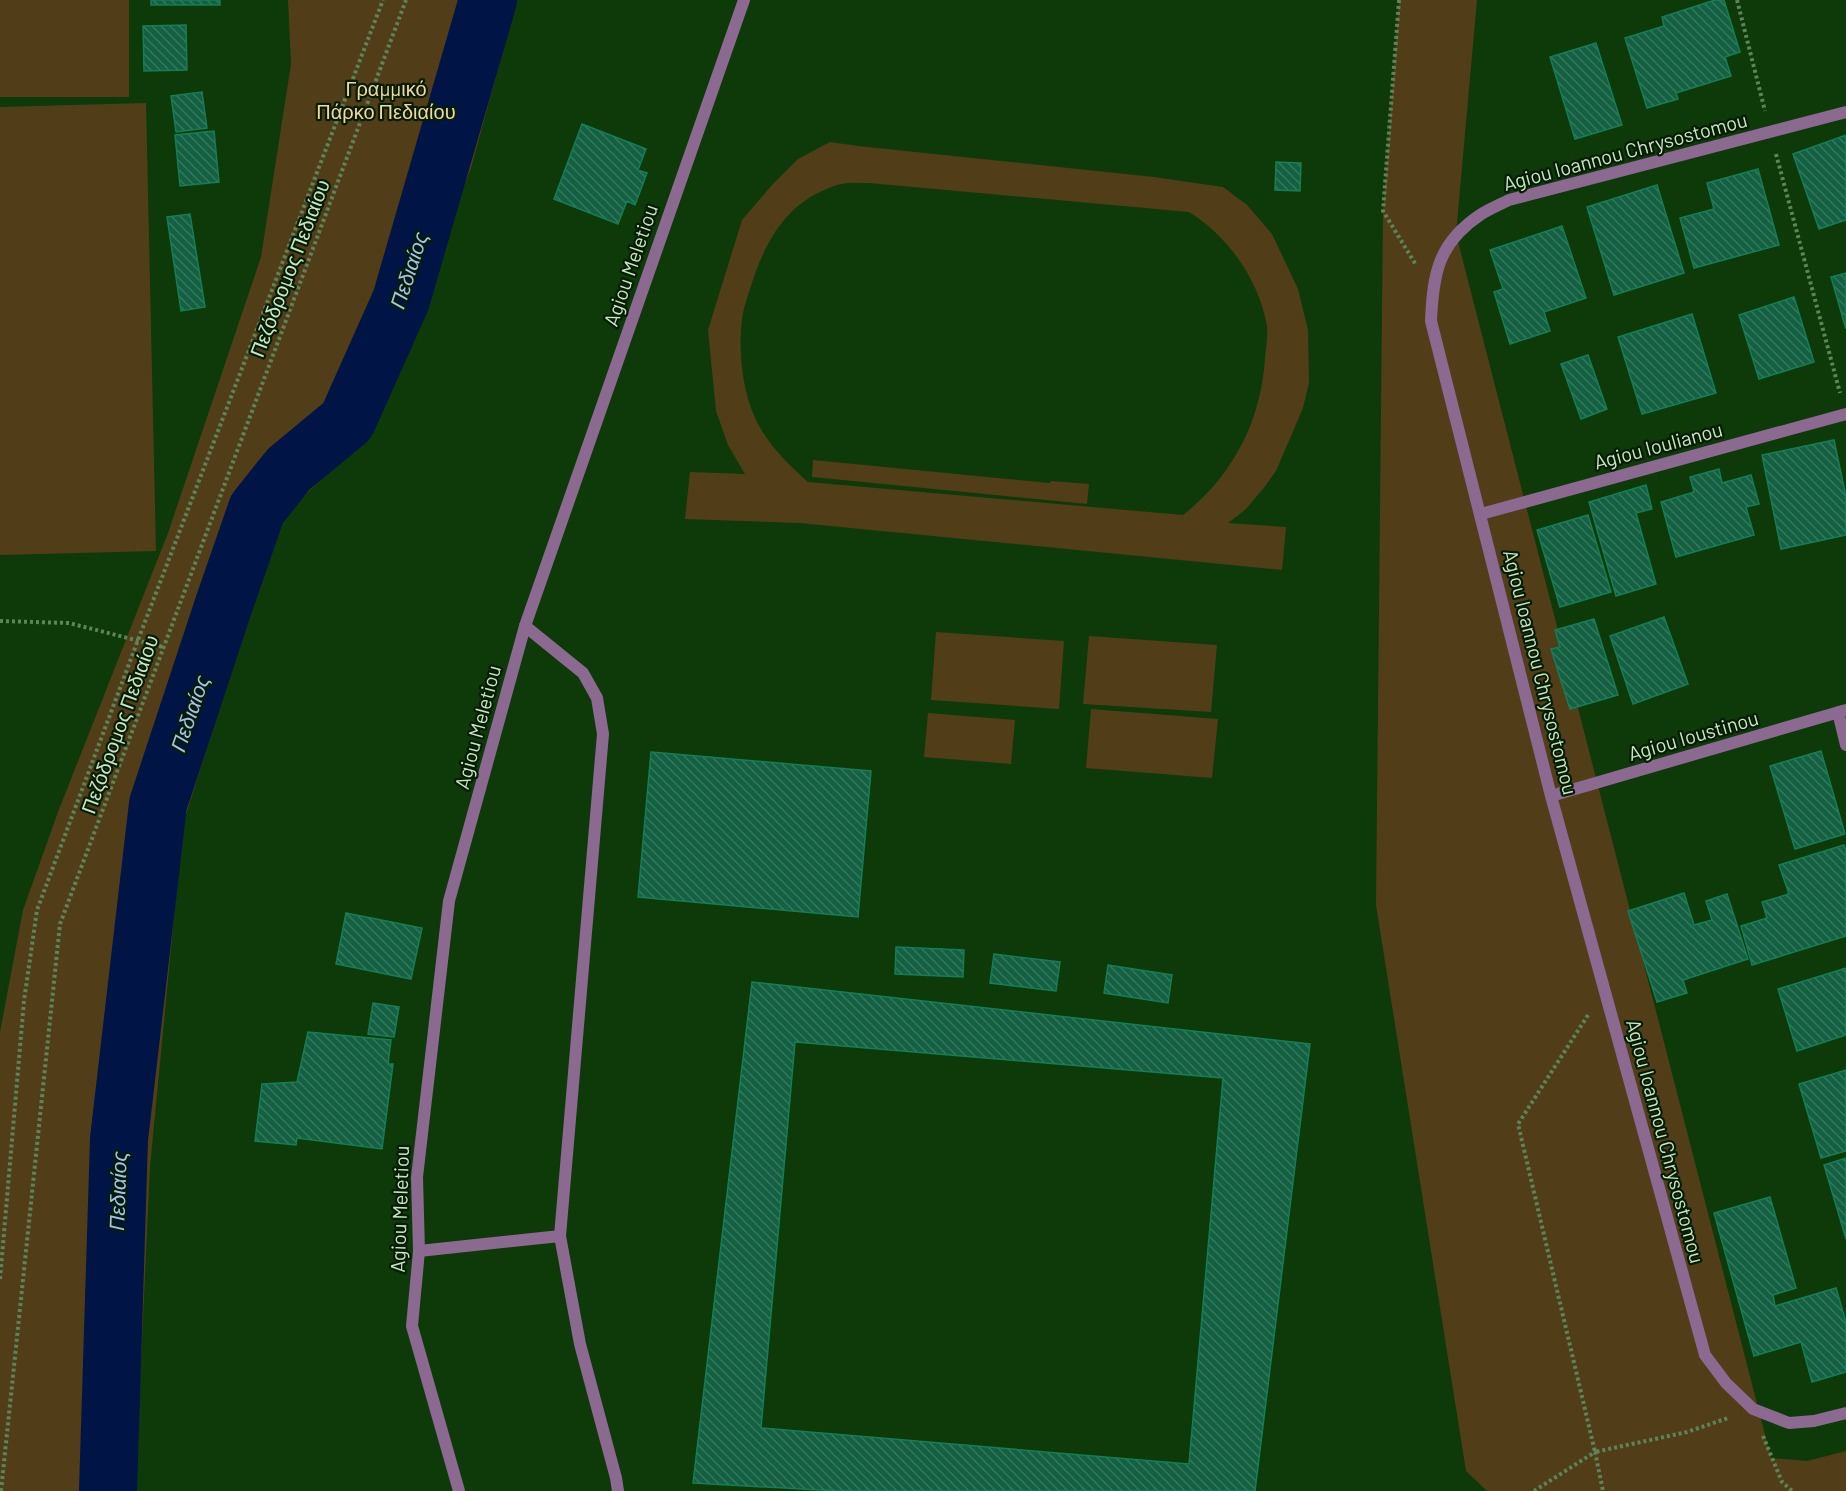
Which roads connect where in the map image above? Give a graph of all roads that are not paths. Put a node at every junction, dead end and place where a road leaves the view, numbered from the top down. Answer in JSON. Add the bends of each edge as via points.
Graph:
{"nodes":[{"id":1,"x":744,"y":0,"type":"edge"},
{"id":2,"x":1846,"y":112,"type":"edge"},
{"id":3,"x":1846,"y":414,"type":"edge"},
{"id":4,"x":1480,"y":514,"type":"junction"},
{"id":5,"x":525,"y":626,"type":"junction"},
{"id":6,"x":1842,"y":711,"type":"edge"},
{"id":7,"x":1846,"y":745,"type":"edge"},
{"id":8,"x":1551,"y":796,"type":"junction"},
{"id":9,"x":560,"y":1236,"type":"junction"},
{"id":10,"x":418,"y":1251,"type":"junction"},
{"id":11,"x":1846,"y":1413,"type":"edge"},
{"id":12,"x":459,"y":1491,"type":"edge"},
{"id":13,"x":618,"y":1491,"type":"edge"}],
"edges":[{"from":1,"to":5,"type":"street","name":"Agiou Meletiou"},
{"from":2,"to":4,"type":"street","name":"Agiou Ioannou Chrysostomou","via":[[1509,200],[1480,214],[1456,234],[1440,260],[1432,292],[1431,321]]},
{"from":3,"to":4,"type":"street","name":"Agiou Ioulianou"},
{"from":4,"to":8,"type":"street","name":"Agiou Ioannou Chrysostomou"},
{"from":5,"to":9,"type":"street","via":[[583,673],[597,699],[603,734]]},
{"from":5,"to":10,"type":"street","name":"Agiou Meletiou","via":[[449,901],[417,1177]]},
{"from":6,"to":7,"type":"street"},
{"from":6,"to":8,"type":"street","name":"Agiou Ioustinou"},
{"from":8,"to":11,"type":"street","name":"Agiou Ioannou Chrysostomou","via":[[1705,1355],[1753,1409],[1789,1423]]},
{"from":9,"to":10,"type":"street"},
{"from":9,"to":13,"type":"street","via":[[579,1344]]},
{"from":10,"to":12,"type":"street","name":"Agiou Meletiou","via":[[412,1326]]}]}
